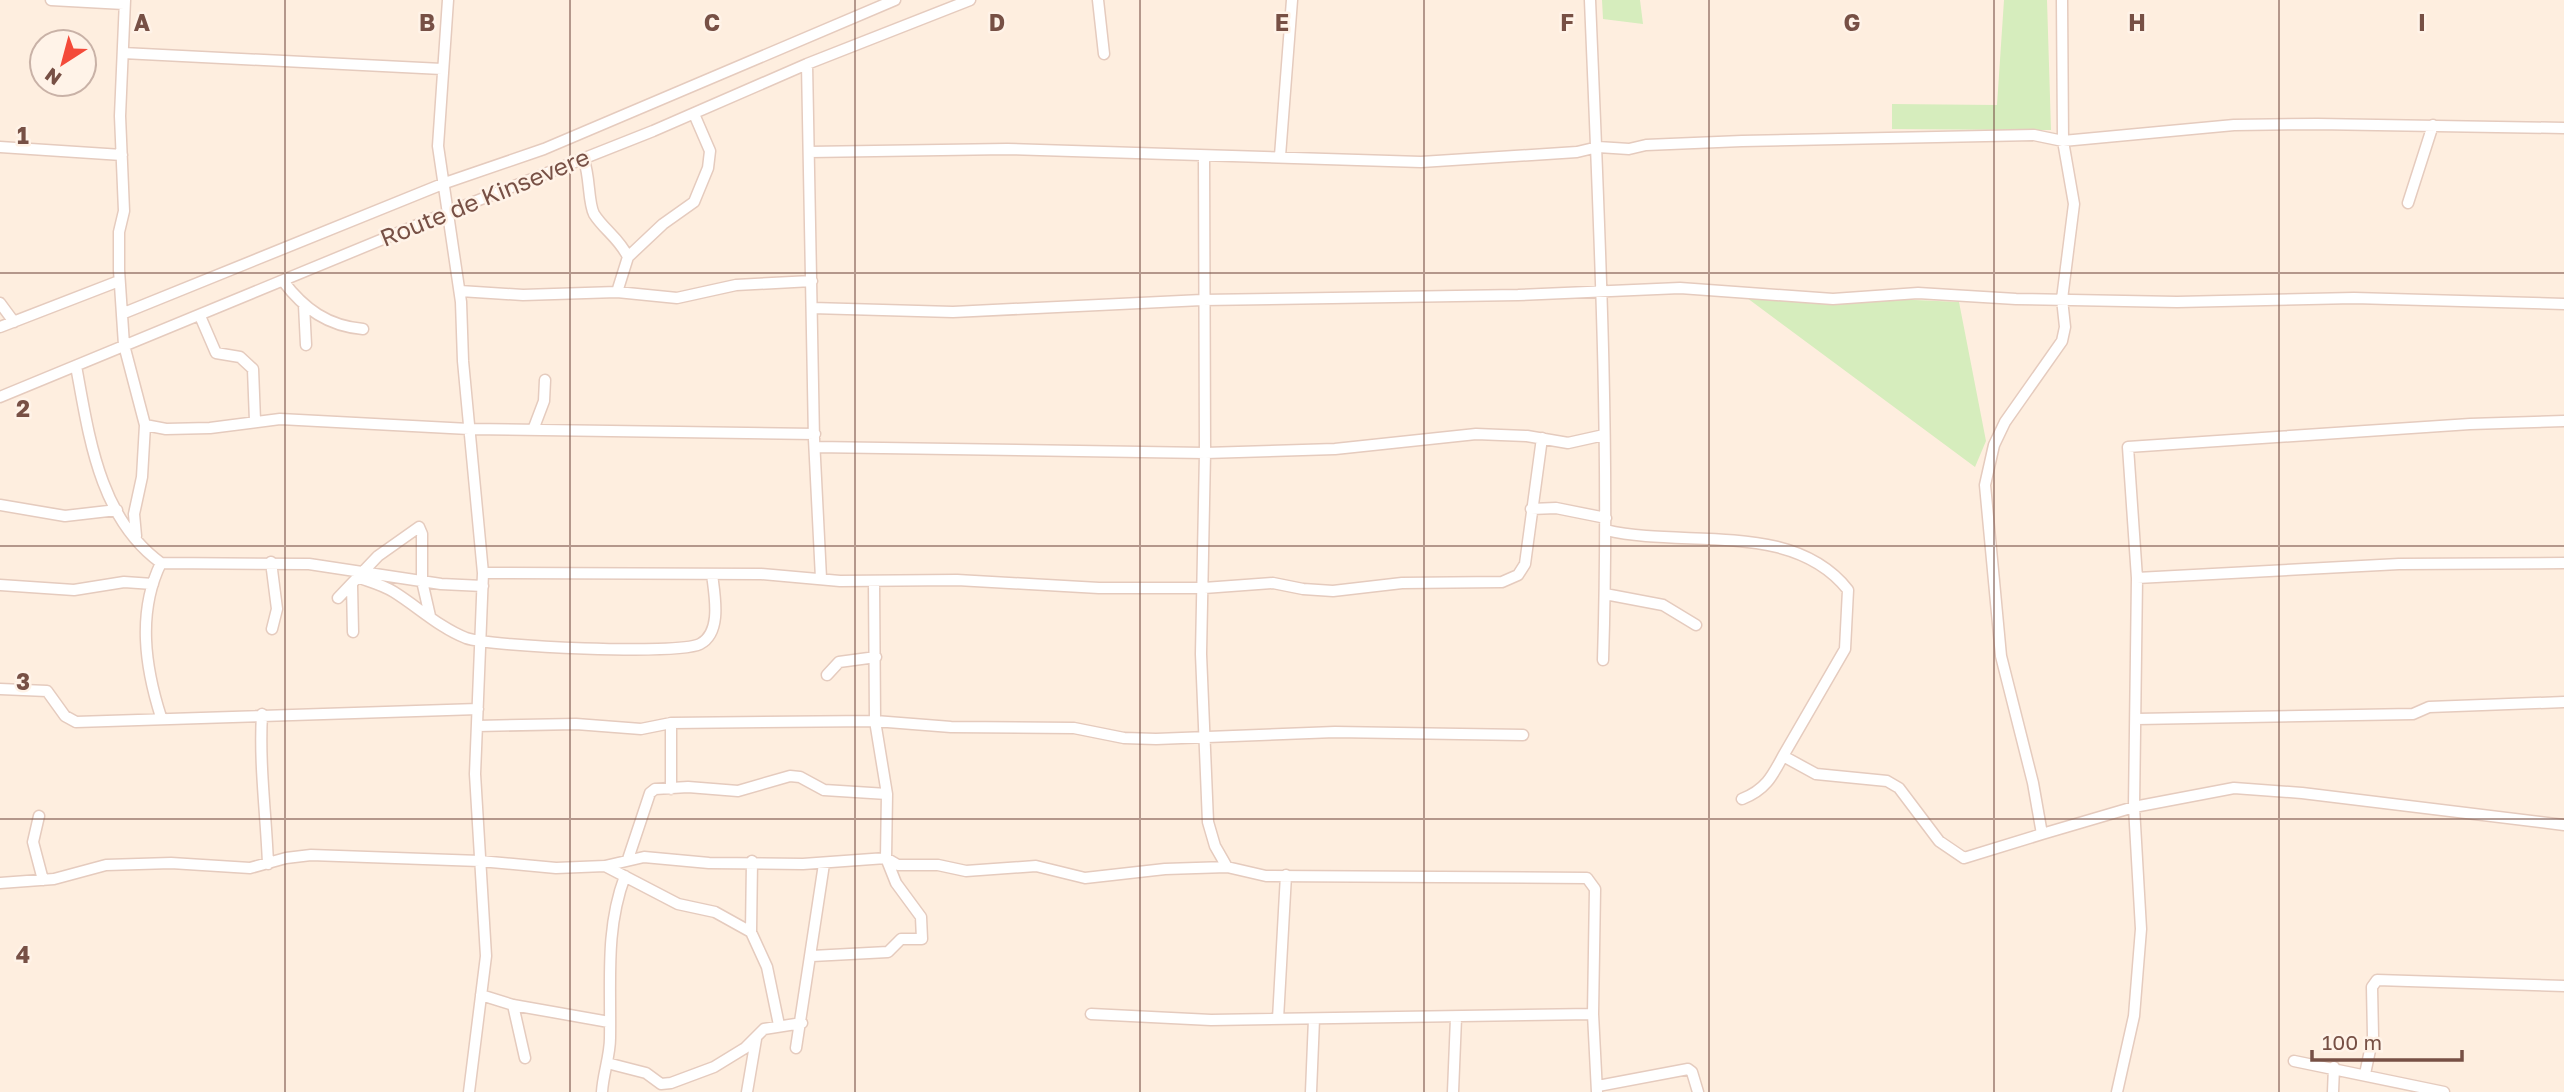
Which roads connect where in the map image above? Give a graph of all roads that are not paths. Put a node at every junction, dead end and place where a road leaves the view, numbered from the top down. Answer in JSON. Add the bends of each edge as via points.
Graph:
{"nodes":[{"id":1,"x":51,"y":0,"type":"edge"},
{"id":2,"x":449,"y":0,"type":"edge"},
{"id":3,"x":894,"y":0,"type":"edge"},
{"id":4,"x":970,"y":0,"type":"edge"},
{"id":5,"x":1098,"y":0,"type":"edge"},
{"id":6,"x":1292,"y":0,"type":"edge"},
{"id":7,"x":1590,"y":0,"type":"edge"},
{"id":8,"x":2062,"y":0,"type":"edge"},
{"id":9,"x":124,"y":2,"type":"edge"},
{"id":10,"x":122,"y":52,"type":"junction"},
{"id":11,"x":1104,"y":54,"type":"dead end"},
{"id":12,"x":807,"y":64,"type":"junction"},
{"id":13,"x":442,"y":69,"type":"junction"},
{"id":14,"x":694,"y":114,"type":"junction"},
{"id":15,"x":2433,"y":125,"type":"junction"},
{"id":16,"x":2564,"y":128,"type":"edge"},
{"id":17,"x":2063,"y":141,"type":"junction"},
{"id":18,"x":0,"y":147,"type":"edge"},
{"id":19,"x":1598,"y":147,"type":"junction"},
{"id":20,"x":809,"y":152,"type":"junction"},
{"id":21,"x":122,"y":155,"type":"junction"},
{"id":22,"x":1204,"y":156,"type":"junction"},
{"id":23,"x":1280,"y":156,"type":"junction"},
{"id":24,"x":579,"y":160,"type":"junction"},
{"id":25,"x":445,"y":183,"type":"junction"},
{"id":26,"x":2408,"y":203,"type":"dead end"},
{"id":27,"x":446,"y":213,"type":"junction"},
{"id":28,"x":628,"y":257,"type":"junction"},
{"id":29,"x":120,"y":281,"type":"junction"},
{"id":30,"x":283,"y":281,"type":"junction"},
{"id":31,"x":812,"y":281,"type":"junction"},
{"id":32,"x":1600,"y":290,"type":"junction"},
{"id":33,"x":460,"y":291,"type":"junction"},
{"id":34,"x":617,"y":292,"type":"junction"},
{"id":35,"x":1202,"y":299,"type":"junction"},
{"id":36,"x":2062,"y":299,"type":"junction"},
{"id":37,"x":0,"y":303,"type":"edge"},
{"id":38,"x":2564,"y":304,"type":"edge"},
{"id":39,"x":304,"y":305,"type":"junction"},
{"id":40,"x":812,"y":308,"type":"junction"},
{"id":41,"x":124,"y":313,"type":"junction"},
{"id":42,"x":200,"y":316,"type":"junction"},
{"id":43,"x":14,"y":322,"type":"junction"},
{"id":44,"x":0,"y":327,"type":"edge"},
{"id":45,"x":363,"y":329,"type":"dead end"},
{"id":46,"x":124,"y":345,"type":"junction"},
{"id":47,"x":306,"y":345,"type":"dead end"},
{"id":48,"x":76,"y":366,"type":"junction"},
{"id":49,"x":545,"y":380,"type":"dead end"},
{"id":50,"x":0,"y":397,"type":"edge"},
{"id":51,"x":255,"y":421,"type":"junction"},
{"id":52,"x":2564,"y":421,"type":"edge"},
{"id":53,"x":145,"y":425,"type":"junction"},
{"id":54,"x":469,"y":429,"type":"junction"},
{"id":55,"x":533,"y":430,"type":"junction"},
{"id":56,"x":814,"y":434,"type":"junction"},
{"id":57,"x":1604,"y":435,"type":"junction"},
{"id":58,"x":1542,"y":438,"type":"junction"},
{"id":59,"x":815,"y":447,"type":"junction"},
{"id":60,"x":1205,"y":453,"type":"junction"},
{"id":61,"x":0,"y":505,"type":"edge"},
{"id":62,"x":1531,"y":509,"type":"junction"},
{"id":63,"x":117,"y":510,"type":"junction"},
{"id":64,"x":1606,"y":518,"type":"junction"},
{"id":65,"x":1606,"y":530,"type":"junction"},
{"id":66,"x":137,"y":539,"type":"junction"},
{"id":67,"x":271,"y":562,"type":"junction"},
{"id":68,"x":161,"y":563,"type":"junction"},
{"id":69,"x":2564,"y":563,"type":"edge"},
{"id":70,"x":483,"y":573,"type":"junction"},
{"id":71,"x":712,"y":574,"type":"junction"},
{"id":72,"x":359,"y":577,"type":"junction"},
{"id":73,"x":821,"y":578,"type":"junction"},
{"id":74,"x":2137,"y":578,"type":"junction"},
{"id":75,"x":422,"y":581,"type":"junction"},
{"id":76,"x":874,"y":582,"type":"junction"},
{"id":77,"x":153,"y":584,"type":"junction"},
{"id":78,"x":0,"y":585,"type":"edge"},
{"id":79,"x":483,"y":586,"type":"junction"},
{"id":80,"x":1204,"y":588,"type":"junction"},
{"id":81,"x":1605,"y":594,"type":"junction"},
{"id":82,"x":338,"y":598,"type":"dead end"},
{"id":83,"x":430,"y":616,"type":"junction"},
{"id":84,"x":1696,"y":625,"type":"dead end"},
{"id":85,"x":272,"y":629,"type":"dead end"},
{"id":86,"x":353,"y":632,"type":"dead end"},
{"id":87,"x":481,"y":642,"type":"junction"},
{"id":88,"x":876,"y":657,"type":"junction"},
{"id":89,"x":1603,"y":660,"type":"dead end"},
{"id":90,"x":827,"y":675,"type":"dead end"},
{"id":91,"x":0,"y":689,"type":"edge"},
{"id":92,"x":2564,"y":702,"type":"edge"},
{"id":93,"x":478,"y":709,"type":"junction"},
{"id":94,"x":262,"y":714,"type":"junction"},
{"id":95,"x":161,"y":717,"type":"junction"},
{"id":96,"x":2137,"y":719,"type":"junction"},
{"id":97,"x":874,"y":721,"type":"junction"},
{"id":98,"x":671,"y":723,"type":"junction"},
{"id":99,"x":477,"y":726,"type":"junction"},
{"id":100,"x":1523,"y":735,"type":"dead end"},
{"id":101,"x":1206,"y":736,"type":"junction"},
{"id":102,"x":1783,"y":757,"type":"junction"},
{"id":103,"x":671,"y":789,"type":"junction"},
{"id":104,"x":887,"y":794,"type":"junction"},
{"id":105,"x":1742,"y":799,"type":"dead end"},
{"id":106,"x":2134,"y":807,"type":"junction"},
{"id":107,"x":39,"y":816,"type":"dead end"},
{"id":108,"x":2564,"y":825,"type":"edge"},
{"id":109,"x":2042,"y":834,"type":"junction"},
{"id":110,"x":886,"y":858,"type":"junction"},
{"id":111,"x":628,"y":859,"type":"junction"},
{"id":112,"x":480,"y":861,"type":"junction"},
{"id":113,"x":752,"y":861,"type":"junction"},
{"id":114,"x":824,"y":863,"type":"junction"},
{"id":115,"x":268,"y":864,"type":"junction"},
{"id":116,"x":605,"y":866,"type":"junction"},
{"id":117,"x":1227,"y":867,"type":"junction"},
{"id":118,"x":1286,"y":875,"type":"junction"},
{"id":119,"x":625,"y":876,"type":"junction"},
{"id":120,"x":43,"y":880,"type":"junction"},
{"id":121,"x":0,"y":883,"type":"edge"},
{"id":122,"x":751,"y":932,"type":"junction"},
{"id":123,"x":812,"y":956,"type":"junction"},
{"id":124,"x":2564,"y":986,"type":"edge"},
{"id":125,"x":481,"y":995,"type":"junction"},
{"id":126,"x":513,"y":1005,"type":"junction"},
{"id":127,"x":1091,"y":1014,"type":"dead end"},
{"id":128,"x":1593,"y":1014,"type":"junction"},
{"id":129,"x":1456,"y":1018,"type":"junction"},
{"id":130,"x":1278,"y":1019,"type":"junction"},
{"id":131,"x":1314,"y":1019,"type":"junction"},
{"id":132,"x":609,"y":1022,"type":"junction"},
{"id":133,"x":802,"y":1023,"type":"junction"},
{"id":134,"x":779,"y":1026,"type":"junction"},
{"id":135,"x":757,"y":1039,"type":"junction"},
{"id":136,"x":796,"y":1048,"type":"dead end"},
{"id":137,"x":525,"y":1058,"type":"dead end"},
{"id":138,"x":2294,"y":1061,"type":"dead end"},
{"id":139,"x":607,"y":1063,"type":"junction"},
{"id":140,"x":2334,"y":1068,"type":"junction"},
{"id":141,"x":2365,"y":1074,"type":"junction"},
{"id":142,"x":1598,"y":1089,"type":"edge"},
{"id":143,"x":469,"y":1092,"type":"edge"},
{"id":144,"x":602,"y":1092,"type":"edge"},
{"id":145,"x":747,"y":1092,"type":"edge"},
{"id":146,"x":1311,"y":1092,"type":"edge"},
{"id":147,"x":1452,"y":1092,"type":"edge"},
{"id":148,"x":1698,"y":1092,"type":"edge"},
{"id":149,"x":2117,"y":1092,"type":"edge"},
{"id":150,"x":2333,"y":1092,"type":"edge"},
{"id":151,"x":2444,"y":1092,"type":"edge"}],
"edges":[{"from":1,"to":9,"type":"street"},
{"from":2,"to":13,"type":"street"},
{"from":3,"to":25,"type":"street","via":[[544,149]]},
{"from":4,"to":12,"type":"street","name":"Route de Kinsevere"},
{"from":5,"to":11,"type":"street"},
{"from":6,"to":23,"type":"street"},
{"from":7,"to":19,"type":"street"},
{"from":8,"to":17,"type":"street"},
{"from":9,"to":10,"type":"street"},
{"from":10,"to":13,"type":"street"},
{"from":10,"to":21,"type":"street"},
{"from":12,"to":14,"type":"street","name":"Route de Kinsevere"},
{"from":12,"to":20,"type":"street"},
{"from":13,"to":25,"type":"street","via":[[438,146]]},
{"from":14,"to":24,"type":"street","name":"Route de Kinsevere"},
{"from":14,"to":28,"type":"street","via":[[710,151],[697,197]]},
{"from":15,"to":16,"type":"street"},
{"from":15,"to":17,"type":"street","via":[[2234,125]]},
{"from":15,"to":26,"type":"street"},
{"from":17,"to":19,"type":"street","via":[[2034,135]]},
{"from":17,"to":36,"type":"street","via":[[2074,204]]},
{"from":18,"to":21,"type":"street"},
{"from":19,"to":23,"type":"street","via":[[1421,162]]},
{"from":19,"to":32,"type":"street"},
{"from":20,"to":22,"type":"street","via":[[1007,149]]},
{"from":20,"to":31,"type":"street"},
{"from":21,"to":29,"type":"street"},
{"from":22,"to":23,"type":"street"},
{"from":22,"to":35,"type":"street"},
{"from":24,"to":27,"type":"street","name":"Route de Kinsevere"},
{"from":24,"to":28,"type":"street","via":[[587,170],[593,212]]},
{"from":25,"to":27,"type":"street"},
{"from":25,"to":41,"type":"street"},
{"from":27,"to":30,"type":"street","name":"Route de Kinsevere"},
{"from":27,"to":33,"type":"street"},
{"from":28,"to":34,"type":"street"},
{"from":29,"to":41,"type":"street"},
{"from":29,"to":43,"type":"street"},
{"from":30,"to":39,"type":"street"},
{"from":30,"to":42,"type":"street","name":"Route de Kinsevere"},
{"from":31,"to":34,"type":"street","via":[[736,285],[677,298]]},
{"from":31,"to":40,"type":"street"},
{"from":32,"to":35,"type":"street"},
{"from":32,"to":36,"type":"street","via":[[1680,288],[1833,299],[1918,293]]},
{"from":32,"to":57,"type":"street"},
{"from":33,"to":34,"type":"street","via":[[523,295]]},
{"from":33,"to":54,"type":"street"},
{"from":35,"to":40,"type":"street","via":[[953,312]]},
{"from":35,"to":60,"type":"street"},
{"from":36,"to":38,"type":"street"},
{"from":36,"to":109,"type":"street","via":[[2062,341],[2005,422],[1994,445],[1985,485],[2001,656]]},
{"from":37,"to":43,"type":"street"},
{"from":39,"to":45,"type":"street","via":[[339,327]]},
{"from":39,"to":47,"type":"street"},
{"from":40,"to":56,"type":"street"},
{"from":41,"to":46,"type":"street"},
{"from":42,"to":46,"type":"street","name":"Route de Kinsevere"},
{"from":42,"to":51,"type":"street","via":[[216,353],[240,357],[253,369]]},
{"from":43,"to":44,"type":"street"},
{"from":46,"to":48,"type":"street","name":"Route de Kinsevere"},
{"from":46,"to":53,"type":"street"},
{"from":48,"to":50,"type":"street","name":"Route de Kinsevere"},
{"from":48,"to":63,"type":"street","via":[[97,468]]},
{"from":49,"to":55,"type":"street","via":[[544,401]]},
{"from":51,"to":53,"type":"street","via":[[210,428]]},
{"from":51,"to":54,"type":"street"},
{"from":52,"to":74,"type":"street","via":[[2128,447]]},
{"from":53,"to":66,"type":"street","via":[[134,514]]},
{"from":54,"to":55,"type":"street"},
{"from":54,"to":70,"type":"street"},
{"from":55,"to":56,"type":"street"},
{"from":56,"to":59,"type":"street"},
{"from":57,"to":58,"type":"street","via":[[1578,443]]},
{"from":57,"to":64,"type":"street"},
{"from":58,"to":60,"type":"street","via":[[1476,434],[1335,449]]},
{"from":58,"to":62,"type":"street"},
{"from":59,"to":60,"type":"street"},
{"from":59,"to":73,"type":"street"},
{"from":60,"to":80,"type":"street"},
{"from":61,"to":63,"type":"street","via":[[65,516]]},
{"from":62,"to":64,"type":"street","via":[[1556,508]]},
{"from":62,"to":80,"type":"street","via":[[1522,570],[1502,582],[1402,583],[1333,591],[1273,583]]},
{"from":63,"to":66,"type":"street"},
{"from":64,"to":65,"type":"street"},
{"from":65,"to":81,"type":"street"},
{"from":65,"to":102,"type":"street","via":[[1767,544],[1809,561],[1838,578],[1848,590],[1844,649]]},
{"from":66,"to":68,"type":"street"},
{"from":67,"to":68,"type":"street"},
{"from":67,"to":72,"type":"street"},
{"from":67,"to":85,"type":"street","via":[[277,609]]},
{"from":68,"to":77,"type":"street"},
{"from":69,"to":74,"type":"street","via":[[2413,564]]},
{"from":70,"to":71,"type":"street"},
{"from":70,"to":79,"type":"street"},
{"from":71,"to":73,"type":"street"},
{"from":71,"to":87,"type":"street","via":[[715,618],[700,644],[663,649]]},
{"from":72,"to":75,"type":"street"},
{"from":72,"to":75,"type":"street","via":[[419,527]]},
{"from":72,"to":82,"type":"street"},
{"from":72,"to":83,"type":"street","via":[[384,586]]},
{"from":72,"to":86,"type":"street"},
{"from":73,"to":76,"type":"street"},
{"from":74,"to":96,"type":"street"},
{"from":75,"to":79,"type":"street"},
{"from":75,"to":83,"type":"street"},
{"from":76,"to":80,"type":"street","via":[[957,580]]},
{"from":76,"to":88,"type":"street"},
{"from":77,"to":78,"type":"street","via":[[124,582],[74,590]]},
{"from":77,"to":95,"type":"street","via":[[146,654],[150,688]]},
{"from":79,"to":87,"type":"street"},
{"from":80,"to":101,"type":"street","via":[[1201,653]]},
{"from":81,"to":84,"type":"street","via":[[1663,605]]},
{"from":81,"to":89,"type":"street"},
{"from":83,"to":87,"type":"street"},
{"from":87,"to":93,"type":"street"},
{"from":88,"to":90,"type":"street","via":[[839,662]]},
{"from":88,"to":97,"type":"street"},
{"from":91,"to":95,"type":"street","via":[[47,691],[65,716],[76,722]]},
{"from":92,"to":96,"type":"street","via":[[2430,707],[2413,714]]},
{"from":93,"to":94,"type":"street"},
{"from":93,"to":99,"type":"street"},
{"from":94,"to":95,"type":"street"},
{"from":94,"to":115,"type":"street","via":[[260,766],[266,794]]},
{"from":96,"to":106,"type":"street"},
{"from":97,"to":98,"type":"street"},
{"from":97,"to":101,"type":"street","via":[[1074,728],[1124,738]]},
{"from":97,"to":104,"type":"street"},
{"from":98,"to":99,"type":"street","via":[[641,729],[576,724]]},
{"from":98,"to":103,"type":"street"},
{"from":99,"to":112,"type":"street"},
{"from":100,"to":101,"type":"street"},
{"from":101,"to":117,"type":"street","via":[[1208,822],[1214,846]]},
{"from":102,"to":105,"type":"street","via":[[1767,784]]},
{"from":102,"to":109,"type":"street","via":[[1816,774],[1887,781],[1899,788],[1939,841],[1964,858]]},
{"from":103,"to":104,"type":"street","via":[[738,791],[790,776],[824,790]]},
{"from":103,"to":111,"type":"street","via":[[650,793]]},
{"from":104,"to":110,"type":"street"},
{"from":106,"to":108,"type":"street","via":[[2193,794],[2254,788]]},
{"from":106,"to":109,"type":"street"},
{"from":106,"to":149,"type":"street","via":[[2141,947],[2134,1016]]},
{"from":107,"to":120,"type":"street","via":[[33,842]]},
{"from":110,"to":114,"type":"street"},
{"from":110,"to":117,"type":"street","via":[[898,866],[939,865],[966,871],[1036,866],[1085,878]]},
{"from":110,"to":123,"type":"street","via":[[896,883],[921,917],[922,939],[901,939],[888,952]]},
{"from":111,"to":113,"type":"street"},
{"from":111,"to":116,"type":"street"},
{"from":112,"to":115,"type":"street","via":[[311,855]]},
{"from":112,"to":116,"type":"street","via":[[531,867]]},
{"from":112,"to":125,"type":"street","via":[[486,956]]},
{"from":113,"to":114,"type":"street"},
{"from":113,"to":122,"type":"street"},
{"from":114,"to":123,"type":"street"},
{"from":115,"to":120,"type":"street","via":[[250,868],[106,865]]},
{"from":116,"to":119,"type":"street"},
{"from":117,"to":118,"type":"street","via":[[1266,876]]},
{"from":118,"to":128,"type":"street","via":[[1587,878],[1595,889]]},
{"from":118,"to":130,"type":"street"},
{"from":119,"to":122,"type":"street","via":[[678,904],[715,912]]},
{"from":119,"to":132,"type":"street","via":[[614,906]]},
{"from":120,"to":121,"type":"street"},
{"from":122,"to":134,"type":"street","via":[[767,967]]},
{"from":123,"to":133,"type":"street"},
{"from":124,"to":141,"type":"street","via":[[2377,980],[2372,987],[2373,1036]]},
{"from":125,"to":126,"type":"street"},
{"from":125,"to":143,"type":"street"},
{"from":126,"to":132,"type":"street"},
{"from":126,"to":137,"type":"street"},
{"from":127,"to":130,"type":"street"},
{"from":128,"to":129,"type":"street"},
{"from":128,"to":142,"type":"street"},
{"from":129,"to":131,"type":"street"},
{"from":129,"to":147,"type":"street"},
{"from":130,"to":131,"type":"street"},
{"from":131,"to":146,"type":"street"},
{"from":132,"to":139,"type":"street"},
{"from":133,"to":134,"type":"street"},
{"from":133,"to":136,"type":"street"},
{"from":134,"to":135,"type":"street","via":[[764,1029]]},
{"from":135,"to":139,"type":"street","via":[[713,1067],[671,1083],[661,1084],[646,1073]]},
{"from":135,"to":145,"type":"street"},
{"from":138,"to":140,"type":"street"},
{"from":139,"to":144,"type":"street"},
{"from":140,"to":141,"type":"street"},
{"from":140,"to":150,"type":"street"},
{"from":141,"to":151,"type":"street"},
{"from":142,"to":148,"type":"street","via":[[1688,1069]]}]}
